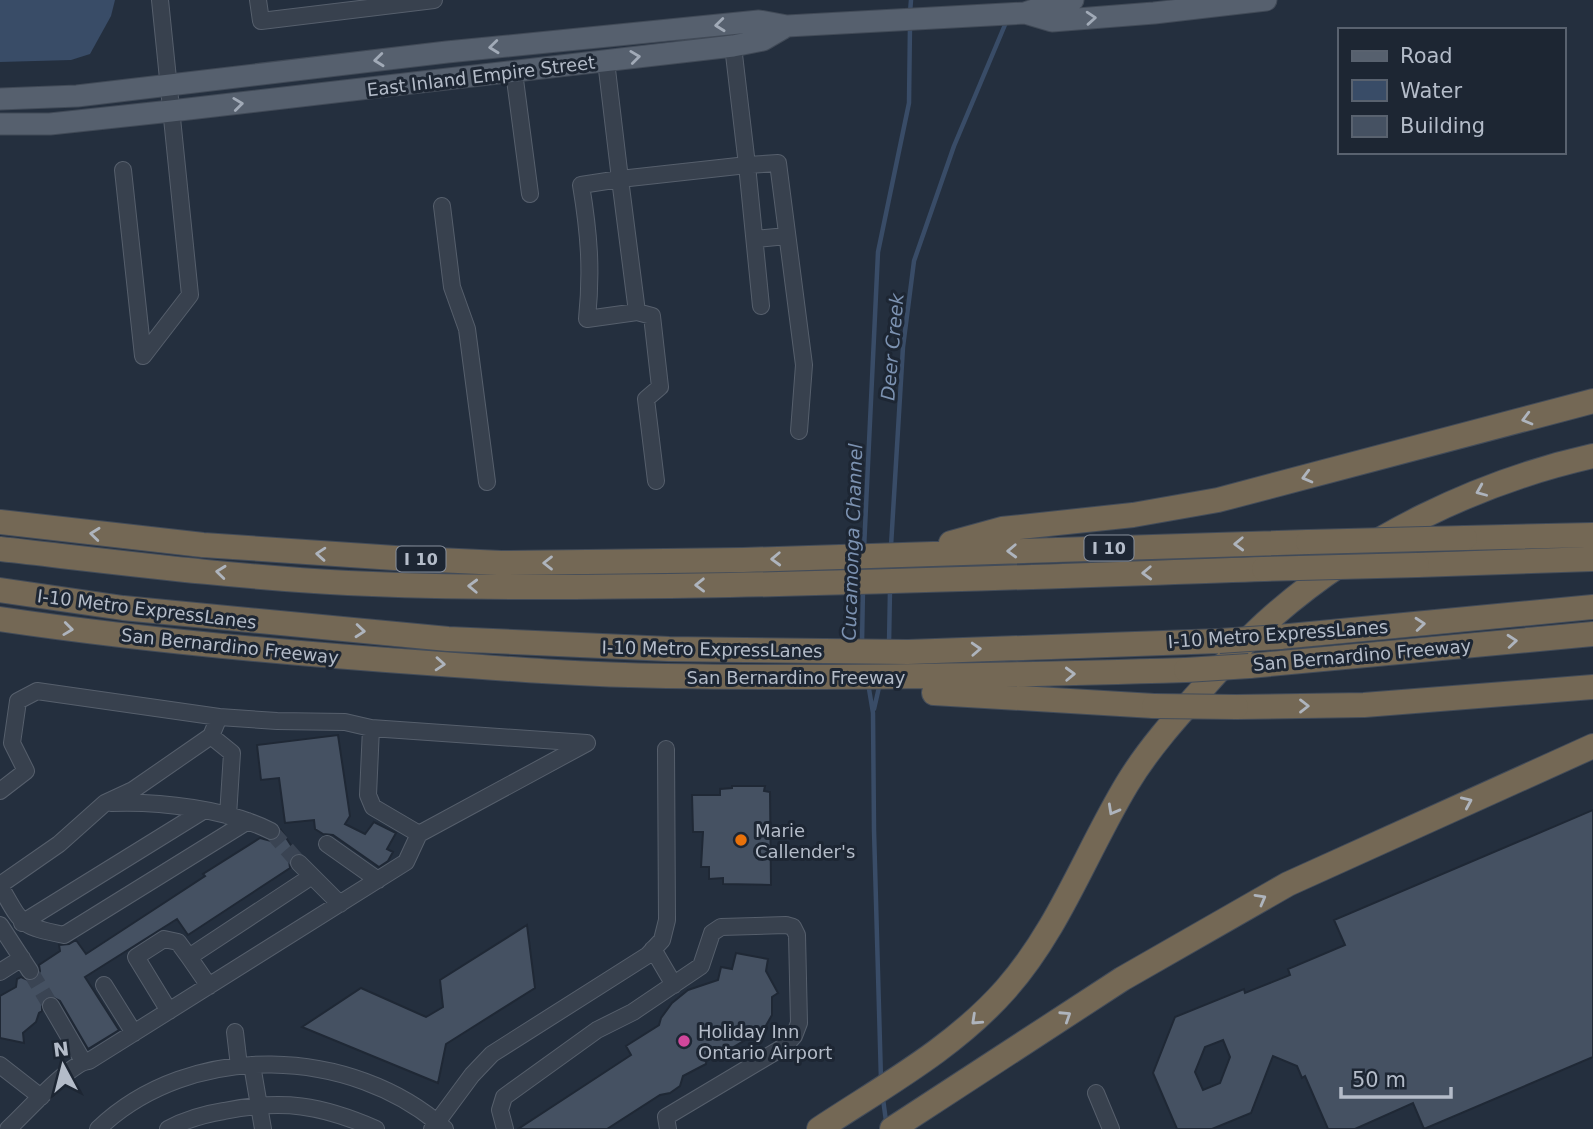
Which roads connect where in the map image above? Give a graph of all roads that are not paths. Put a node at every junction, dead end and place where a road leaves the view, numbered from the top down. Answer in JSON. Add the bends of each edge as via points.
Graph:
{"nodes":[{"id":1,"x":160,"y":0,"type":"edge"},
{"id":2,"x":258,"y":0,"type":"edge"},
{"id":3,"x":434,"y":0,"type":"edge"},
{"id":4,"x":1073,"y":0,"type":"edge"},
{"id":5,"x":1266,"y":0,"type":"edge"},
{"id":6,"x":1025,"y":13,"type":"junction"},
{"id":7,"x":788,"y":26,"type":"junction"},
{"id":8,"x":733,"y":46,"type":"junction"},
{"id":9,"x":606,"y":61,"type":"junction"},
{"id":10,"x":514,"y":72,"type":"junction"},
{"id":11,"x":168,"y":85,"type":"junction"},
{"id":12,"x":0,"y":99,"type":"edge"},
{"id":13,"x":170,"y":111,"type":"junction"},
{"id":14,"x":0,"y":124,"type":"edge"},
{"id":15,"x":747,"y":165,"type":"junction"},
{"id":16,"x":123,"y":170,"type":"dead end"},
{"id":17,"x":620,"y":179,"type":"junction"},
{"id":18,"x":530,"y":194,"type":"dead end"},
{"id":19,"x":442,"y":206,"type":"dead end"},
{"id":20,"x":787,"y":236,"type":"junction"},
{"id":21,"x":755,"y":239,"type":"junction"},
{"id":22,"x":761,"y":306,"type":"dead end"},
{"id":23,"x":637,"y":312,"type":"junction"},
{"id":24,"x":1593,"y":401,"type":"edge"},
{"id":25,"x":799,"y":431,"type":"dead end"},
{"id":26,"x":1593,"y":456,"type":"edge"},
{"id":27,"x":656,"y":481,"type":"dead end"},
{"id":28,"x":487,"y":482,"type":"dead end"},
{"id":29,"x":0,"y":522,"type":"edge"},
{"id":30,"x":1593,"y":535,"type":"edge"},
{"id":31,"x":0,"y":549,"type":"edge"},
{"id":32,"x":909,"y":554,"type":"junction"},
{"id":33,"x":1593,"y":559,"type":"edge"},
{"id":34,"x":0,"y":590,"type":"edge"},
{"id":35,"x":1593,"y":607,"type":"edge"},
{"id":36,"x":0,"y":619,"type":"edge"},
{"id":37,"x":1593,"y":634,"type":"edge"},
{"id":38,"x":905,"y":686,"type":"junction"},
{"id":39,"x":1593,"y":687,"type":"edge"},
{"id":40,"x":219,"y":717,"type":"junction"},
{"id":41,"x":371,"y":728,"type":"junction"},
{"id":42,"x":211,"y":736,"type":"junction"},
{"id":43,"x":1593,"y":746,"type":"edge"},
{"id":44,"x":666,"y":749,"type":"dead end"},
{"id":45,"x":0,"y":791,"type":"edge"},
{"id":46,"x":105,"y":803,"type":"junction"},
{"id":47,"x":203,"y":811,"type":"junction"},
{"id":48,"x":228,"y":816,"type":"junction"},
{"id":49,"x":248,"y":821,"type":"junction"},
{"id":50,"x":271,"y":831,"type":"tunnel mouth"},
{"id":51,"x":419,"y":834,"type":"junction"},
{"id":52,"x":327,"y":844,"type":"dead end"},
{"id":53,"x":299,"y":863,"type":"tunnel mouth"},
{"id":54,"x":312,"y":876,"type":"junction"},
{"id":55,"x":2,"y":879,"type":"edge"},
{"id":56,"x":379,"y":880,"type":"junction"},
{"id":57,"x":340,"y":904,"type":"junction"},
{"id":58,"x":22,"y":923,"type":"junction"},
{"id":59,"x":3,"y":934,"type":"edge"},
{"id":60,"x":653,"y":949,"type":"junction"},
{"id":61,"x":189,"y":957,"type":"junction"},
{"id":62,"x":0,"y":972,"type":"edge"},
{"id":63,"x":104,"y":985,"type":"dead end"},
{"id":64,"x":674,"y":985,"type":"junction"},
{"id":65,"x":209,"y":986,"type":"junction"},
{"id":66,"x":51,"y":1006,"type":"tunnel mouth"},
{"id":67,"x":169,"y":1011,"type":"junction"},
{"id":68,"x":235,"y":1032,"type":"dead end"},
{"id":69,"x":134,"y":1033,"type":"junction"},
{"id":70,"x":83,"y":1061,"type":"junction"},
{"id":71,"x":0,"y":1065,"type":"edge"},
{"id":72,"x":245,"y":1066,"type":"junction"},
{"id":73,"x":1096,"y":1093,"type":"dead end"},
{"id":74,"x":41,"y":1097,"type":"junction"},
{"id":75,"x":258,"y":1104,"type":"junction"},
{"id":76,"x":902,"y":1122,"type":"edge"},
{"id":77,"x":439,"y":1127,"type":"edge"},
{"id":78,"x":9,"y":1129,"type":"edge"},
{"id":79,"x":99,"y":1129,"type":"edge"},
{"id":80,"x":168,"y":1129,"type":"edge"},
{"id":81,"x":263,"y":1129,"type":"edge"},
{"id":82,"x":376,"y":1129,"type":"edge"},
{"id":83,"x":505,"y":1129,"type":"edge"},
{"id":84,"x":668,"y":1129,"type":"edge"},
{"id":85,"x":820,"y":1129,"type":"edge"},
{"id":86,"x":1111,"y":1129,"type":"edge"}],
"edges":[{"from":1,"to":11,"type":"street"},
{"from":2,"to":3,"type":"street","via":[[261,21]]},
{"from":4,"to":6,"type":"main road"},
{"from":6,"to":5,"type":"main road","one_way":true,"via":[[1052,21]]},
{"from":6,"to":7,"type":"main road","name":"East Inland Empire Street"},
{"from":7,"to":8,"type":"main road","name":"East Inland Empire Street","via":[[762,40]]},
{"from":7,"to":11,"type":"main road","name":"East Inland Empire Street","one_way":true,"via":[[745,22]]},
{"from":9,"to":8,"type":"main road","name":"East Inland Empire Street","one_way":true},
{"from":8,"to":15,"type":"street"},
{"from":9,"to":10,"type":"main road","name":"East Inland Empire Street"},
{"from":9,"to":17,"type":"street"},
{"from":13,"to":10,"type":"main road","name":"East Inland Empire Street","one_way":true},
{"from":10,"to":18,"type":"street"},
{"from":11,"to":12,"type":"main road","name":"East Inland Empire Street"},
{"from":11,"to":13,"type":"street"},
{"from":13,"to":14,"type":"main road","name":"East Inland Empire Street","via":[[50,124]]},
{"from":13,"to":16,"type":"street","via":[[190,295],[144,356]]},
{"from":15,"to":17,"type":"street"},
{"from":15,"to":20,"type":"street","via":[[778,163]]},
{"from":15,"to":21,"type":"street"},
{"from":17,"to":23,"type":"street"},
{"from":17,"to":23,"type":"street","via":[[580,185],[591,278],[587,319]]},
{"from":19,"to":28,"type":"street","via":[[452,287],[467,329]]},
{"from":20,"to":21,"type":"street"},
{"from":20,"to":25,"type":"street","via":[[804,365]]},
{"from":21,"to":22,"type":"street"},
{"from":23,"to":27,"type":"street","via":[[652,316],[659,375],[660,387],[646,399]]},
{"from":24,"to":32,"type":"highway","one_way":true,"via":[[1217,500],[1133,515],[1002,528]]},
{"from":26,"to":85,"type":"highway","one_way":true,"via":[[1501,484],[1427,515],[1348,560],[1271,618],[1149,752],[1045,937],[1006,989],[953,1040]]},
{"from":32,"to":29,"type":"highway","number":"I 10","one_way":true,"via":[[585,563],[394,558],[203,545]]},
{"from":30,"to":32,"type":"highway","number":"I 10","one_way":true,"bridge":true},
{"from":33,"to":31,"type":"highway","one_way":true,"bridge":true,"via":[[598,587],[348,583]]},
{"from":34,"to":35,"type":"highway","name":"I-10 Metro ExpressLanes","one_way":true,"bridge":true,"via":[[122,608],[448,639],[843,652],[1219,641]]},
{"from":36,"to":38,"type":"highway","name":"San Bernardino Freeway","one_way":true,"via":[[314,655]]},
{"from":38,"to":37,"type":"highway","name":"San Bernardino Freeway","one_way":true,"bridge":true,"via":[[1249,666]]},
{"from":38,"to":39,"type":"highway","one_way":true,"bridge":true,"via":[[1154,706],[1236,707],[1364,705]]},
{"from":40,"to":41,"type":"street","via":[[345,722]]},
{"from":40,"to":42,"type":"street"},
{"from":40,"to":45,"type":"street","via":[[37,691],[18,701],[12,743],[26,771]]},
{"from":41,"to":51,"type":"street","via":[[368,795],[373,807]]},
{"from":41,"to":51,"type":"street","via":[[587,743]]},
{"from":42,"to":46,"type":"street","via":[[133,790]]},
{"from":42,"to":48,"type":"street","via":[[232,753]]},
{"from":76,"to":43,"type":"highway","one_way":true,"via":[[1122,979],[1288,884]]},
{"from":44,"to":60,"type":"street","via":[[667,920],[662,940]]},
{"from":46,"to":47,"type":"street","via":[[141,802]]},
{"from":46,"to":55,"type":"street","via":[[59,844]]},
{"from":47,"to":48,"type":"street"},
{"from":47,"to":58,"type":"street"},
{"from":48,"to":49,"type":"street"},
{"from":49,"to":50,"type":"street"},
{"from":49,"to":58,"type":"street","via":[[64,935]]},
{"from":51,"to":56,"type":"street","via":[[406,862]]},
{"from":52,"to":56,"type":"street"},
{"from":53,"to":54,"type":"street"},
{"from":54,"to":57,"type":"street"},
{"from":54,"to":61,"type":"street"},
{"from":55,"to":58,"type":"street"},
{"from":56,"to":57,"type":"street"},
{"from":57,"to":65,"type":"street"},
{"from":59,"to":62,"type":"street","via":[[26,965]]},
{"from":60,"to":64,"type":"street"},
{"from":60,"to":77,"type":"street","via":[[492,1054],[472,1075]]},
{"from":61,"to":65,"type":"street"},
{"from":61,"to":67,"type":"street","via":[[178,942],[164,939],[136,957]]},
{"from":63,"to":69,"type":"street"},
{"from":64,"to":83,"type":"street","via":[[597,1030],[504,1097],[500,1110]]},
{"from":64,"to":84,"type":"street","via":[[701,966],[712,933],[721,927],[786,925],[797,935],[799,1023],[794,1037],[666,1117]]},
{"from":65,"to":67,"type":"street"},
{"from":66,"to":70,"type":"street"},
{"from":67,"to":69,"type":"street"},
{"from":68,"to":72,"type":"street"},
{"from":69,"to":70,"type":"street"},
{"from":70,"to":74,"type":"street"},
{"from":71,"to":74,"type":"street"},
{"from":72,"to":75,"type":"street"},
{"from":72,"to":77,"type":"street","via":[[304,1066],[341,1072],[410,1102]]},
{"from":72,"to":79,"type":"street","via":[[180,1080],[146,1094]]},
{"from":73,"to":86,"type":"street"},
{"from":74,"to":78,"type":"street"},
{"from":75,"to":80,"type":"street","via":[[206,1114]]},
{"from":75,"to":81,"type":"street"},
{"from":75,"to":82,"type":"street","via":[[300,1105],[342,1114]]}]}
